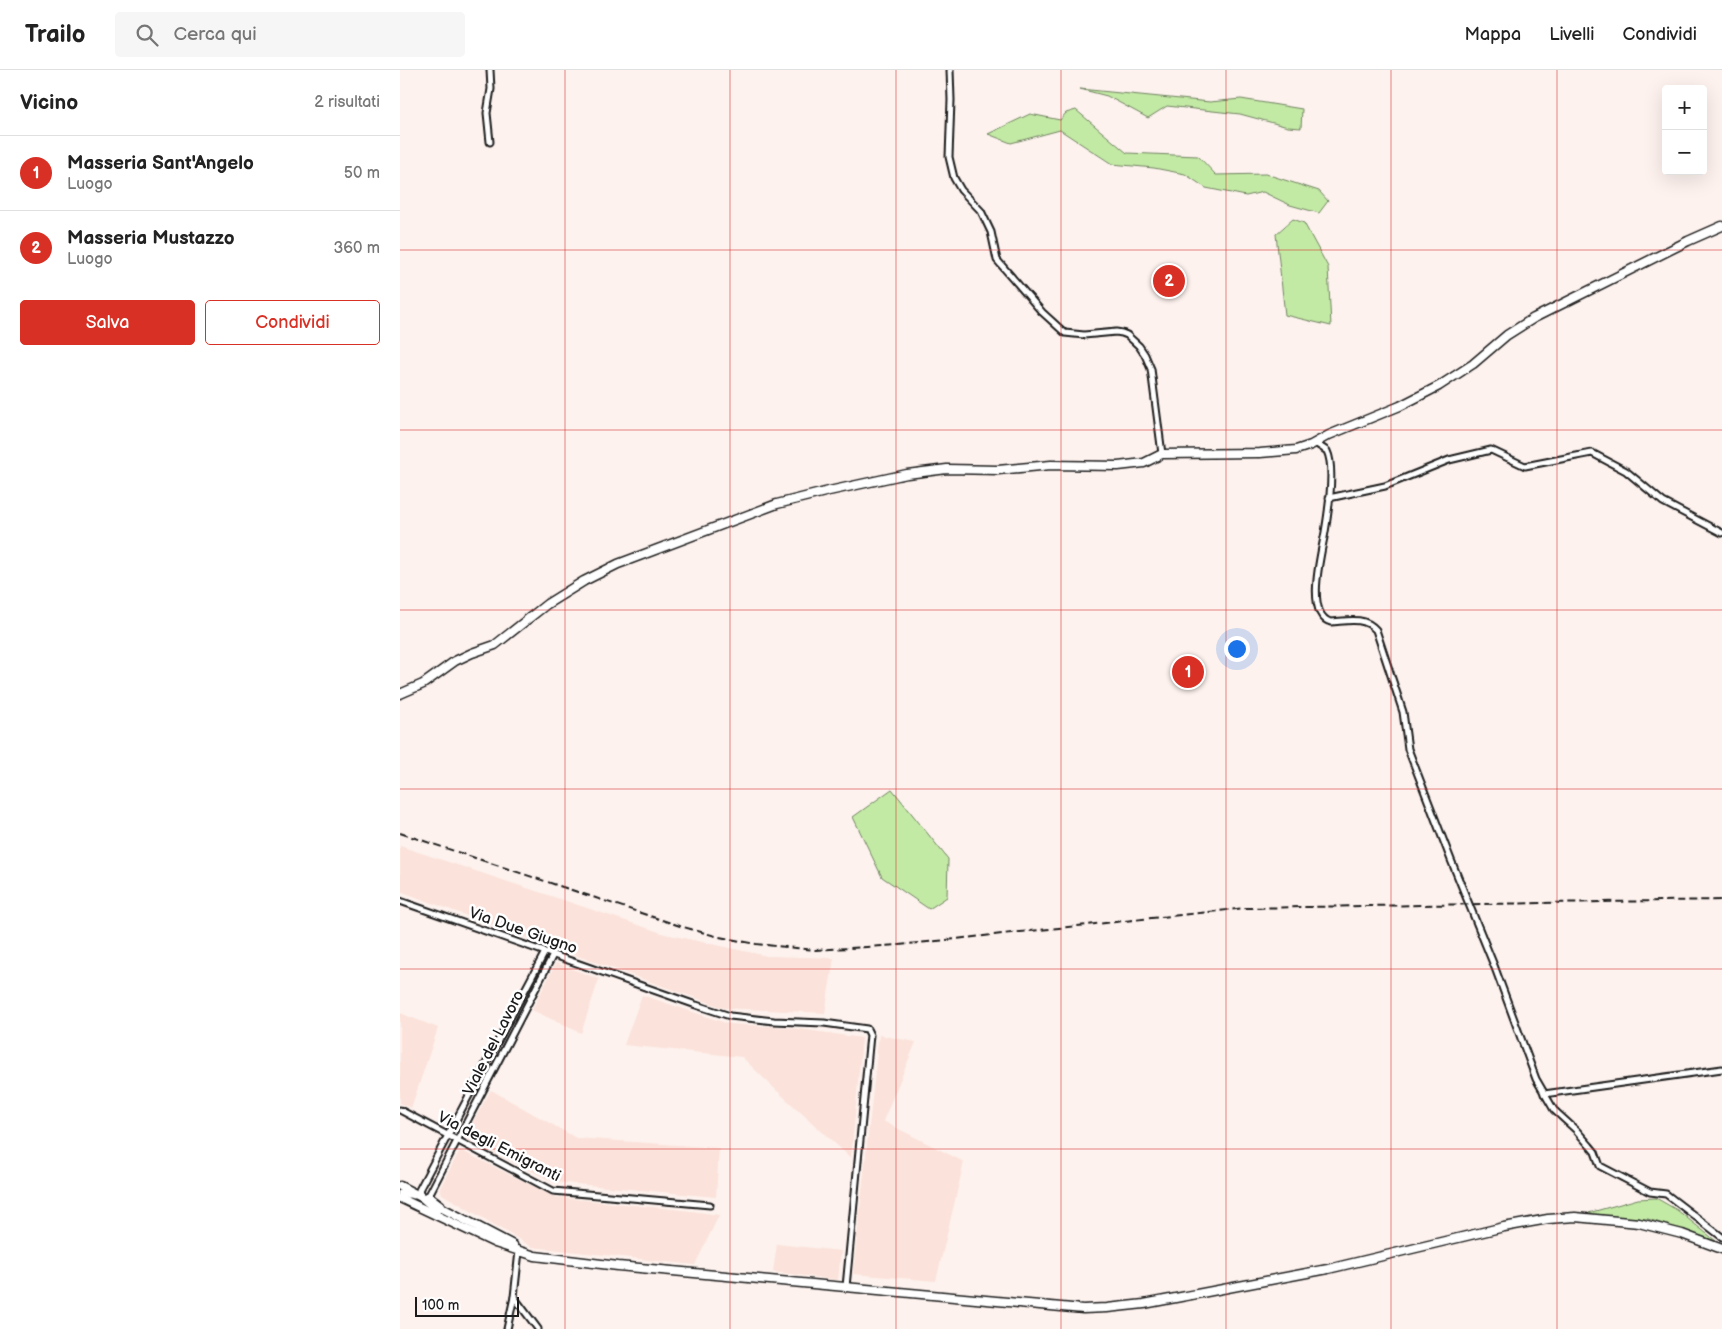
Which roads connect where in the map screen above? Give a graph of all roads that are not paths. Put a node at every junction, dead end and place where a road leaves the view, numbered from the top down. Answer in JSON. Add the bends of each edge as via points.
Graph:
{"nodes":[{"id":1,"x":490,"y":70,"type":"edge"},
{"id":2,"x":950,"y":70,"type":"edge"},
{"id":3,"x":490,"y":142,"type":"dead end"},
{"id":4,"x":1722,"y":226,"type":"edge"},
{"id":5,"x":1315,"y":444,"type":"junction"},
{"id":6,"x":1162,"y":454,"type":"junction"},
{"id":7,"x":1329,"y":498,"type":"junction"},
{"id":8,"x":1722,"y":533,"type":"edge"},
{"id":9,"x":400,"y":694,"type":"edge"},
{"id":10,"x":400,"y":901,"type":"edge"},
{"id":11,"x":545,"y":952,"type":"junction"},
{"id":12,"x":553,"y":955,"type":"junction"},
{"id":13,"x":1722,"y":1069,"type":"edge"},
{"id":14,"x":1544,"y":1094,"type":"junction"},
{"id":15,"x":400,"y":1110,"type":"edge"},
{"id":16,"x":448,"y":1136,"type":"junction"},
{"id":17,"x":457,"y":1140,"type":"junction"},
{"id":18,"x":400,"y":1186,"type":"edge"},
{"id":19,"x":400,"y":1193,"type":"edge"},
{"id":20,"x":423,"y":1194,"type":"junction"},
{"id":21,"x":400,"y":1198,"type":"edge"},
{"id":22,"x":710,"y":1205,"type":"dead end"},
{"id":23,"x":456,"y":1226,"type":"junction"},
{"id":24,"x":1722,"y":1237,"type":"edge"},
{"id":25,"x":1722,"y":1249,"type":"edge"},
{"id":26,"x":519,"y":1251,"type":"junction"},
{"id":27,"x":535,"y":1256,"type":"junction"},
{"id":28,"x":846,"y":1287,"type":"junction"},
{"id":29,"x":514,"y":1297,"type":"junction"},
{"id":30,"x":507,"y":1329,"type":"edge"},
{"id":31,"x":538,"y":1329,"type":"edge"}],
"edges":[{"from":1,"to":3,"type":"street","via":[[487,113]]},
{"from":2,"to":6,"type":"street","via":[[949,157],[954,178],[981,211],[991,232],[997,260],[1042,312],[1065,332],[1084,335],[1122,333],[1139,346],[1151,369]]},
{"from":4,"to":5,"type":"main road","via":[[1534,318],[1440,386]]},
{"from":5,"to":6,"type":"main road","via":[[1296,450],[1260,453]]},
{"from":5,"to":7,"type":"street","via":[[1329,456]]},
{"from":6,"to":9,"type":"main road","via":[[1144,463],[1118,466],[1051,465],[907,474],[777,504],[618,564],[584,581],[547,604],[495,645],[455,661],[423,684]]},
{"from":7,"to":8,"type":"street","via":[[1385,486],[1449,460],[1491,450],[1525,466],[1592,453],[1626,471],[1663,502]]},
{"from":7,"to":14,"type":"street","via":[[1317,578],[1320,613],[1326,621],[1361,620],[1376,630],[1403,712],[1408,749]]},
{"from":10,"to":11,"type":"street","name":"Via Due Giugno"},
{"from":11,"to":12,"type":"street","name":"Via Due Giugno"},
{"from":11,"to":16,"type":"street"},
{"from":12,"to":17,"type":"street","name":"Viale del Lavoro"},
{"from":12,"to":28,"type":"street","name":"Via Due Giugno","via":[[730,1016],[867,1029],[870,1035]]},
{"from":13,"to":14,"type":"street"},
{"from":14,"to":24,"type":"street","via":[[1554,1110],[1595,1152],[1600,1166],[1650,1192],[1666,1194]]},
{"from":15,"to":16,"type":"street","name":"Via degli Emigranti"},
{"from":16,"to":17,"type":"street","name":"Via degli Emigranti"},
{"from":16,"to":20,"type":"street"},
{"from":17,"to":20,"type":"street","name":"Viale del Lavoro"},
{"from":17,"to":22,"type":"street","name":"Via degli Emigranti","via":[[553,1191]]},
{"from":18,"to":20,"type":"main road"},
{"from":19,"to":20,"type":"street"},
{"from":20,"to":23,"type":"street","via":[[435,1211]]},
{"from":20,"to":27,"type":"main road","via":[[466,1221]]},
{"from":21,"to":23,"type":"main road"},
{"from":23,"to":26,"type":"main road"},
{"from":25,"to":28,"type":"main road","via":[[1639,1223],[1575,1217],[1504,1227],[1318,1271],[1107,1308],[1058,1307]]},
{"from":26,"to":27,"type":"main road"},
{"from":26,"to":29,"type":"street"},
{"from":27,"to":28,"type":"main road"},
{"from":29,"to":30,"type":"street"},
{"from":29,"to":31,"type":"street"}]}
